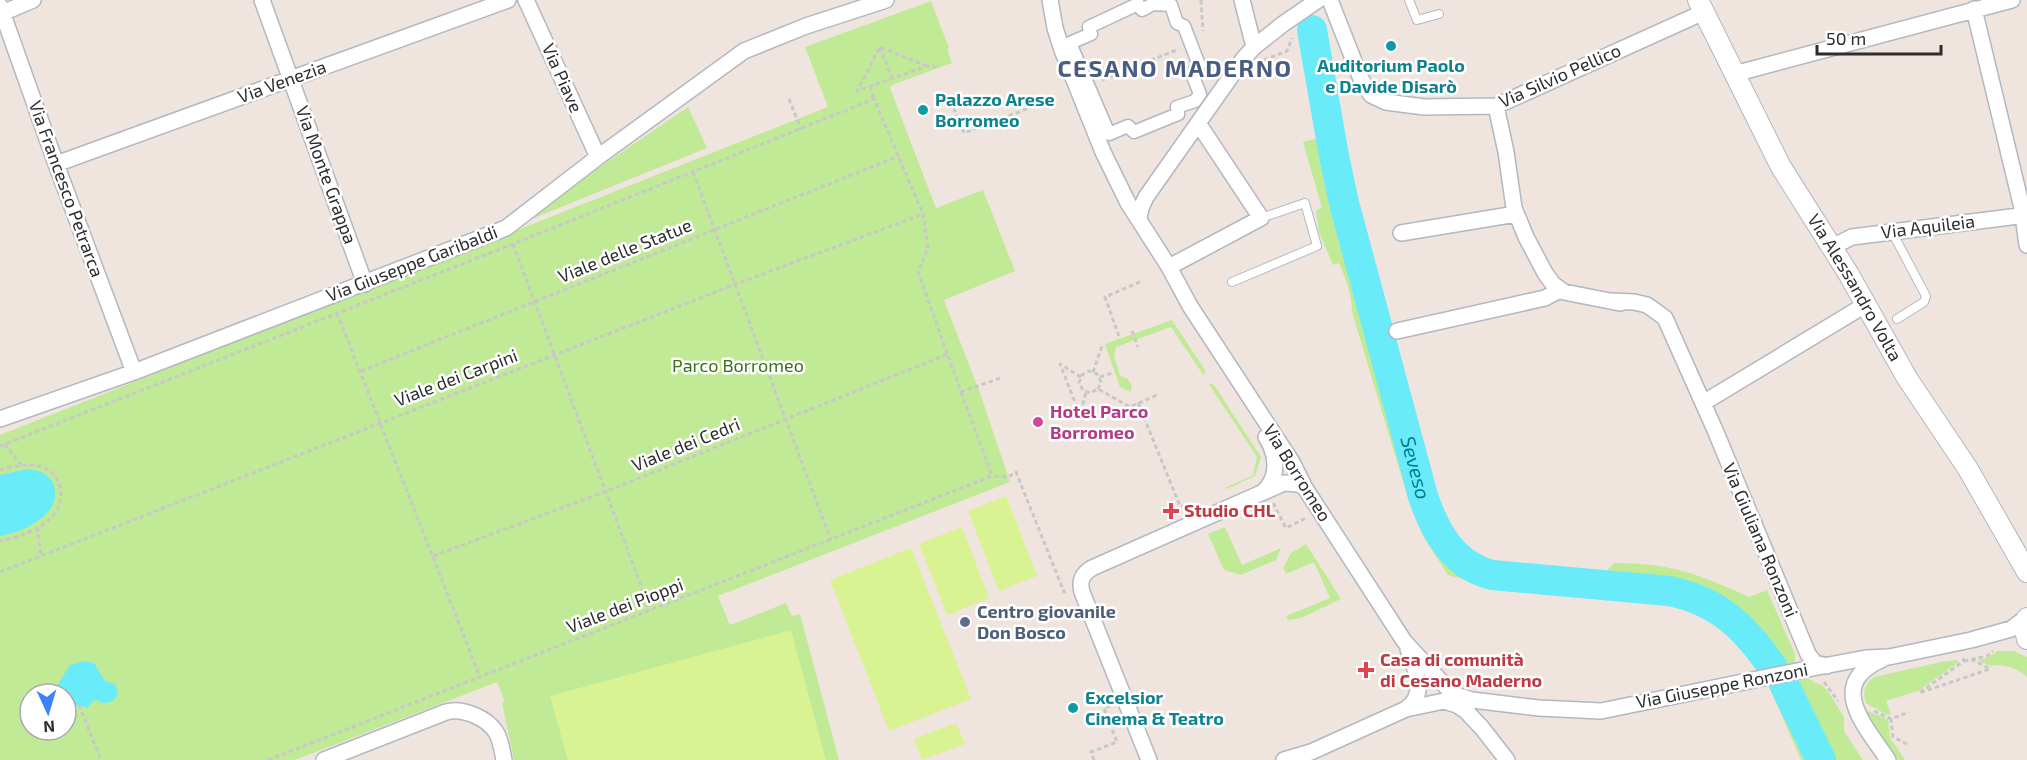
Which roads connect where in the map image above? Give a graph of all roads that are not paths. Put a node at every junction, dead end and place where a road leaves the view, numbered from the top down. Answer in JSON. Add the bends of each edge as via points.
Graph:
{"nodes":[{"id":1,"x":33,"y":0,"type":"edge"},
{"id":2,"x":262,"y":0,"type":"edge"},
{"id":3,"x":508,"y":0,"type":"edge"},
{"id":4,"x":526,"y":0,"type":"edge"},
{"id":5,"x":886,"y":0,"type":"edge"},
{"id":6,"x":1050,"y":0,"type":"edge"},
{"id":7,"x":1242,"y":0,"type":"edge"},
{"id":8,"x":1318,"y":0,"type":"edge"},
{"id":9,"x":1330,"y":0,"type":"edge"},
{"id":10,"x":1409,"y":0,"type":"edge"},
{"id":11,"x":2012,"y":0,"type":"edge"},
{"id":12,"x":1701,"y":6,"type":"edge"},
{"id":13,"x":1974,"y":9,"type":"junction"},
{"id":14,"x":1,"y":11,"type":"edge"},
{"id":15,"x":1439,"y":14,"type":"dead end"},
{"id":16,"x":1254,"y":47,"type":"junction"},
{"id":17,"x":1734,"y":74,"type":"junction"},
{"id":18,"x":291,"y":79,"type":"junction"},
{"id":19,"x":1088,"y":85,"type":"joint"},
{"id":20,"x":1496,"y":106,"type":"junction"},
{"id":21,"x":1198,"y":123,"type":"junction"},
{"id":22,"x":598,"y":156,"type":"junction"},
{"id":23,"x":56,"y":164,"type":"junction"},
{"id":24,"x":1147,"y":195,"type":"junction"},
{"id":25,"x":1127,"y":200,"type":"junction"},
{"id":26,"x":1516,"y":214,"type":"junction"},
{"id":27,"x":2025,"y":215,"type":"edge"},
{"id":28,"x":1139,"y":218,"type":"junction"},
{"id":29,"x":1260,"y":218,"type":"junction"},
{"id":30,"x":1892,"y":232,"type":"junction"},
{"id":31,"x":1401,"y":233,"type":"dead end"},
{"id":32,"x":2027,"y":245,"type":"edge"},
{"id":33,"x":1832,"y":247,"type":"junction"},
{"id":34,"x":1169,"y":267,"type":"junction"},
{"id":35,"x":1232,"y":282,"type":"dead end"},
{"id":36,"x":365,"y":284,"type":"junction"},
{"id":37,"x":1560,"y":290,"type":"junction"},
{"id":38,"x":1865,"y":305,"type":"junction"},
{"id":39,"x":1190,"y":306,"type":"junction"},
{"id":40,"x":1897,"y":318,"type":"dead end"},
{"id":41,"x":1397,"y":331,"type":"dead end"},
{"id":42,"x":134,"y":372,"type":"junction"},
{"id":43,"x":1703,"y":403,"type":"junction"},
{"id":44,"x":0,"y":418,"type":"edge"},
{"id":45,"x":1305,"y":488,"type":"junction"},
{"id":46,"x":1265,"y":498,"type":"junction"},
{"id":47,"x":2027,"y":571,"type":"edge"},
{"id":48,"x":2027,"y":618,"type":"edge"},
{"id":49,"x":1404,"y":640,"type":"junction"},
{"id":50,"x":1971,"y":640,"type":"junction"},
{"id":51,"x":2027,"y":642,"type":"edge"},
{"id":52,"x":1889,"y":657,"type":"junction"},
{"id":53,"x":1827,"y":666,"type":"junction"},
{"id":54,"x":1469,"y":706,"type":"junction"},
{"id":55,"x":1406,"y":709,"type":"junction"},
{"id":56,"x":1321,"y":747,"type":"junction"},
{"id":57,"x":1147,"y":757,"type":"edge"},
{"id":58,"x":324,"y":760,"type":"edge"},
{"id":59,"x":504,"y":760,"type":"edge"},
{"id":60,"x":1284,"y":760,"type":"edge"},
{"id":61,"x":1306,"y":760,"type":"edge"},
{"id":62,"x":1507,"y":760,"type":"edge"},
{"id":63,"x":1888,"y":760,"type":"edge"}],
"edges":[{"from":1,"to":14,"type":"street"},
{"from":2,"to":18,"type":"street","name":"Via Monte Grappa"},
{"from":3,"to":18,"type":"street","name":"Via Venezia"},
{"from":4,"to":22,"type":"street","name":"Via Piave"},
{"from":5,"to":22,"type":"street","name":"Via Giuseppe Garibaldi","via":[[744,51]]},
{"from":6,"to":25,"type":"street","name":"Via Borromeo","via":[[1062,50]]},
{"from":7,"to":16,"type":"street"},
{"from":8,"to":16,"type":"street"},
{"from":9,"to":20,"type":"street","name":"Via Silvio Pellico","via":[[1371,95],[1386,102],[1424,107]]},
{"from":10,"to":15,"type":"lane","via":[[1417,20]]},
{"from":11,"to":13,"type":"street"},
{"from":12,"to":17,"type":"street","name":"Via Alessandro Volta"},
{"from":12,"to":20,"type":"street","name":"Via Silvio Pellico"},
{"from":13,"to":17,"type":"street"},
{"from":13,"to":27,"type":"street"},
{"from":14,"to":23,"type":"street","name":"Via Francesco Petrarca"},
{"from":16,"to":21,"type":"street"},
{"from":17,"to":33,"type":"street","name":"Via Alessandro Volta","via":[[1781,167]]},
{"from":18,"to":23,"type":"street","name":"Via Venezia"},
{"from":18,"to":36,"type":"street","name":"Via Monte Grappa"},
{"from":19,"to":19,"type":"street","via":[[1070,43],[1091,34],[1089,27],[1138,4],[1142,10],[1153,4],[1171,5],[1199,65],[1192,74],[1200,94],[1196,101],[1177,107],[1178,114],[1134,132],[1128,126],[1108,134]]},
{"from":20,"to":26,"type":"street"},
{"from":21,"to":24,"type":"street"},
{"from":21,"to":29,"type":"street"},
{"from":22,"to":36,"type":"street","name":"Via Giuseppe Garibaldi","via":[[506,228]]},
{"from":23,"to":42,"type":"street","name":"Via Francesco Petrarca"},
{"from":24,"to":25,"type":"street"},
{"from":24,"to":28,"type":"street"},
{"from":25,"to":28,"type":"street","name":"Via Borromeo"},
{"from":26,"to":31,"type":"street"},
{"from":26,"to":37,"type":"street","via":[[1545,273]]},
{"from":27,"to":30,"type":"street","name":"Via Aquileia"},
{"from":27,"to":32,"type":"street"},
{"from":28,"to":34,"type":"street","name":"Via Borromeo"},
{"from":29,"to":34,"type":"street"},
{"from":29,"to":35,"type":"lane","via":[[1305,203],[1317,246]]},
{"from":30,"to":33,"type":"street","name":"Via Aquileia","via":[[1849,238]]},
{"from":30,"to":40,"type":"lane","via":[[1926,297]]},
{"from":33,"to":38,"type":"street","name":"Via Alessandro Volta"},
{"from":34,"to":39,"type":"street","name":"Via Borromeo"},
{"from":36,"to":42,"type":"street","name":"Via Giuseppe Garibaldi"},
{"from":37,"to":41,"type":"street","via":[[1545,298]]},
{"from":37,"to":43,"type":"street","name":"Via Giuliana Ronzoni","via":[[1640,303],[1661,313]]},
{"from":38,"to":43,"type":"street"},
{"from":38,"to":47,"type":"street","name":"Via Alessandro Volta"},
{"from":39,"to":45,"type":"street","name":"Via Borromeo"},
{"from":39,"to":46,"type":"street","name":"Via Borromeo","via":[[1199,333],[1275,455],[1274,473]]},
{"from":42,"to":44,"type":"street","name":"Via Giuseppe Garibaldi"},
{"from":43,"to":53,"type":"street","name":"Via Giuliana Ronzoni","via":[[1808,654],[1815,663]]},
{"from":45,"to":46,"type":"street","via":[[1284,483]]},
{"from":45,"to":49,"type":"street","name":"Via Borromeo"},
{"from":46,"to":57,"type":"street","via":[[1092,568],[1082,577],[1082,602]]},
{"from":48,"to":50,"type":"street","name":"Via Giuseppe Ronzoni","via":[[2011,629]]},
{"from":48,"to":51,"type":"street"},
{"from":49,"to":54,"type":"street","name":"Via Borromeo","via":[[1449,690]]},
{"from":49,"to":55,"type":"street","name":"Via Borromeo","via":[[1419,687],[1417,698]]},
{"from":50,"to":51,"type":"street","name":"Via Giuseppe Ronzoni","via":[[2001,638]]},
{"from":50,"to":52,"type":"street","name":"Via Giuseppe Ronzoni"},
{"from":52,"to":53,"type":"street","name":"Via Giuseppe Ronzoni"},
{"from":52,"to":63,"type":"street","via":[[1862,672],[1852,692],[1858,713]]},
{"from":53,"to":54,"type":"street","name":"Via Giuseppe Ronzoni","via":[[1596,711]]},
{"from":54,"to":55,"type":"street","via":[[1444,701]]},
{"from":54,"to":62,"type":"street"},
{"from":55,"to":56,"type":"street"},
{"from":56,"to":60,"type":"street"},
{"from":56,"to":61,"type":"street"},
{"from":58,"to":59,"type":"street","via":[[458,709],[494,729]]}]}
